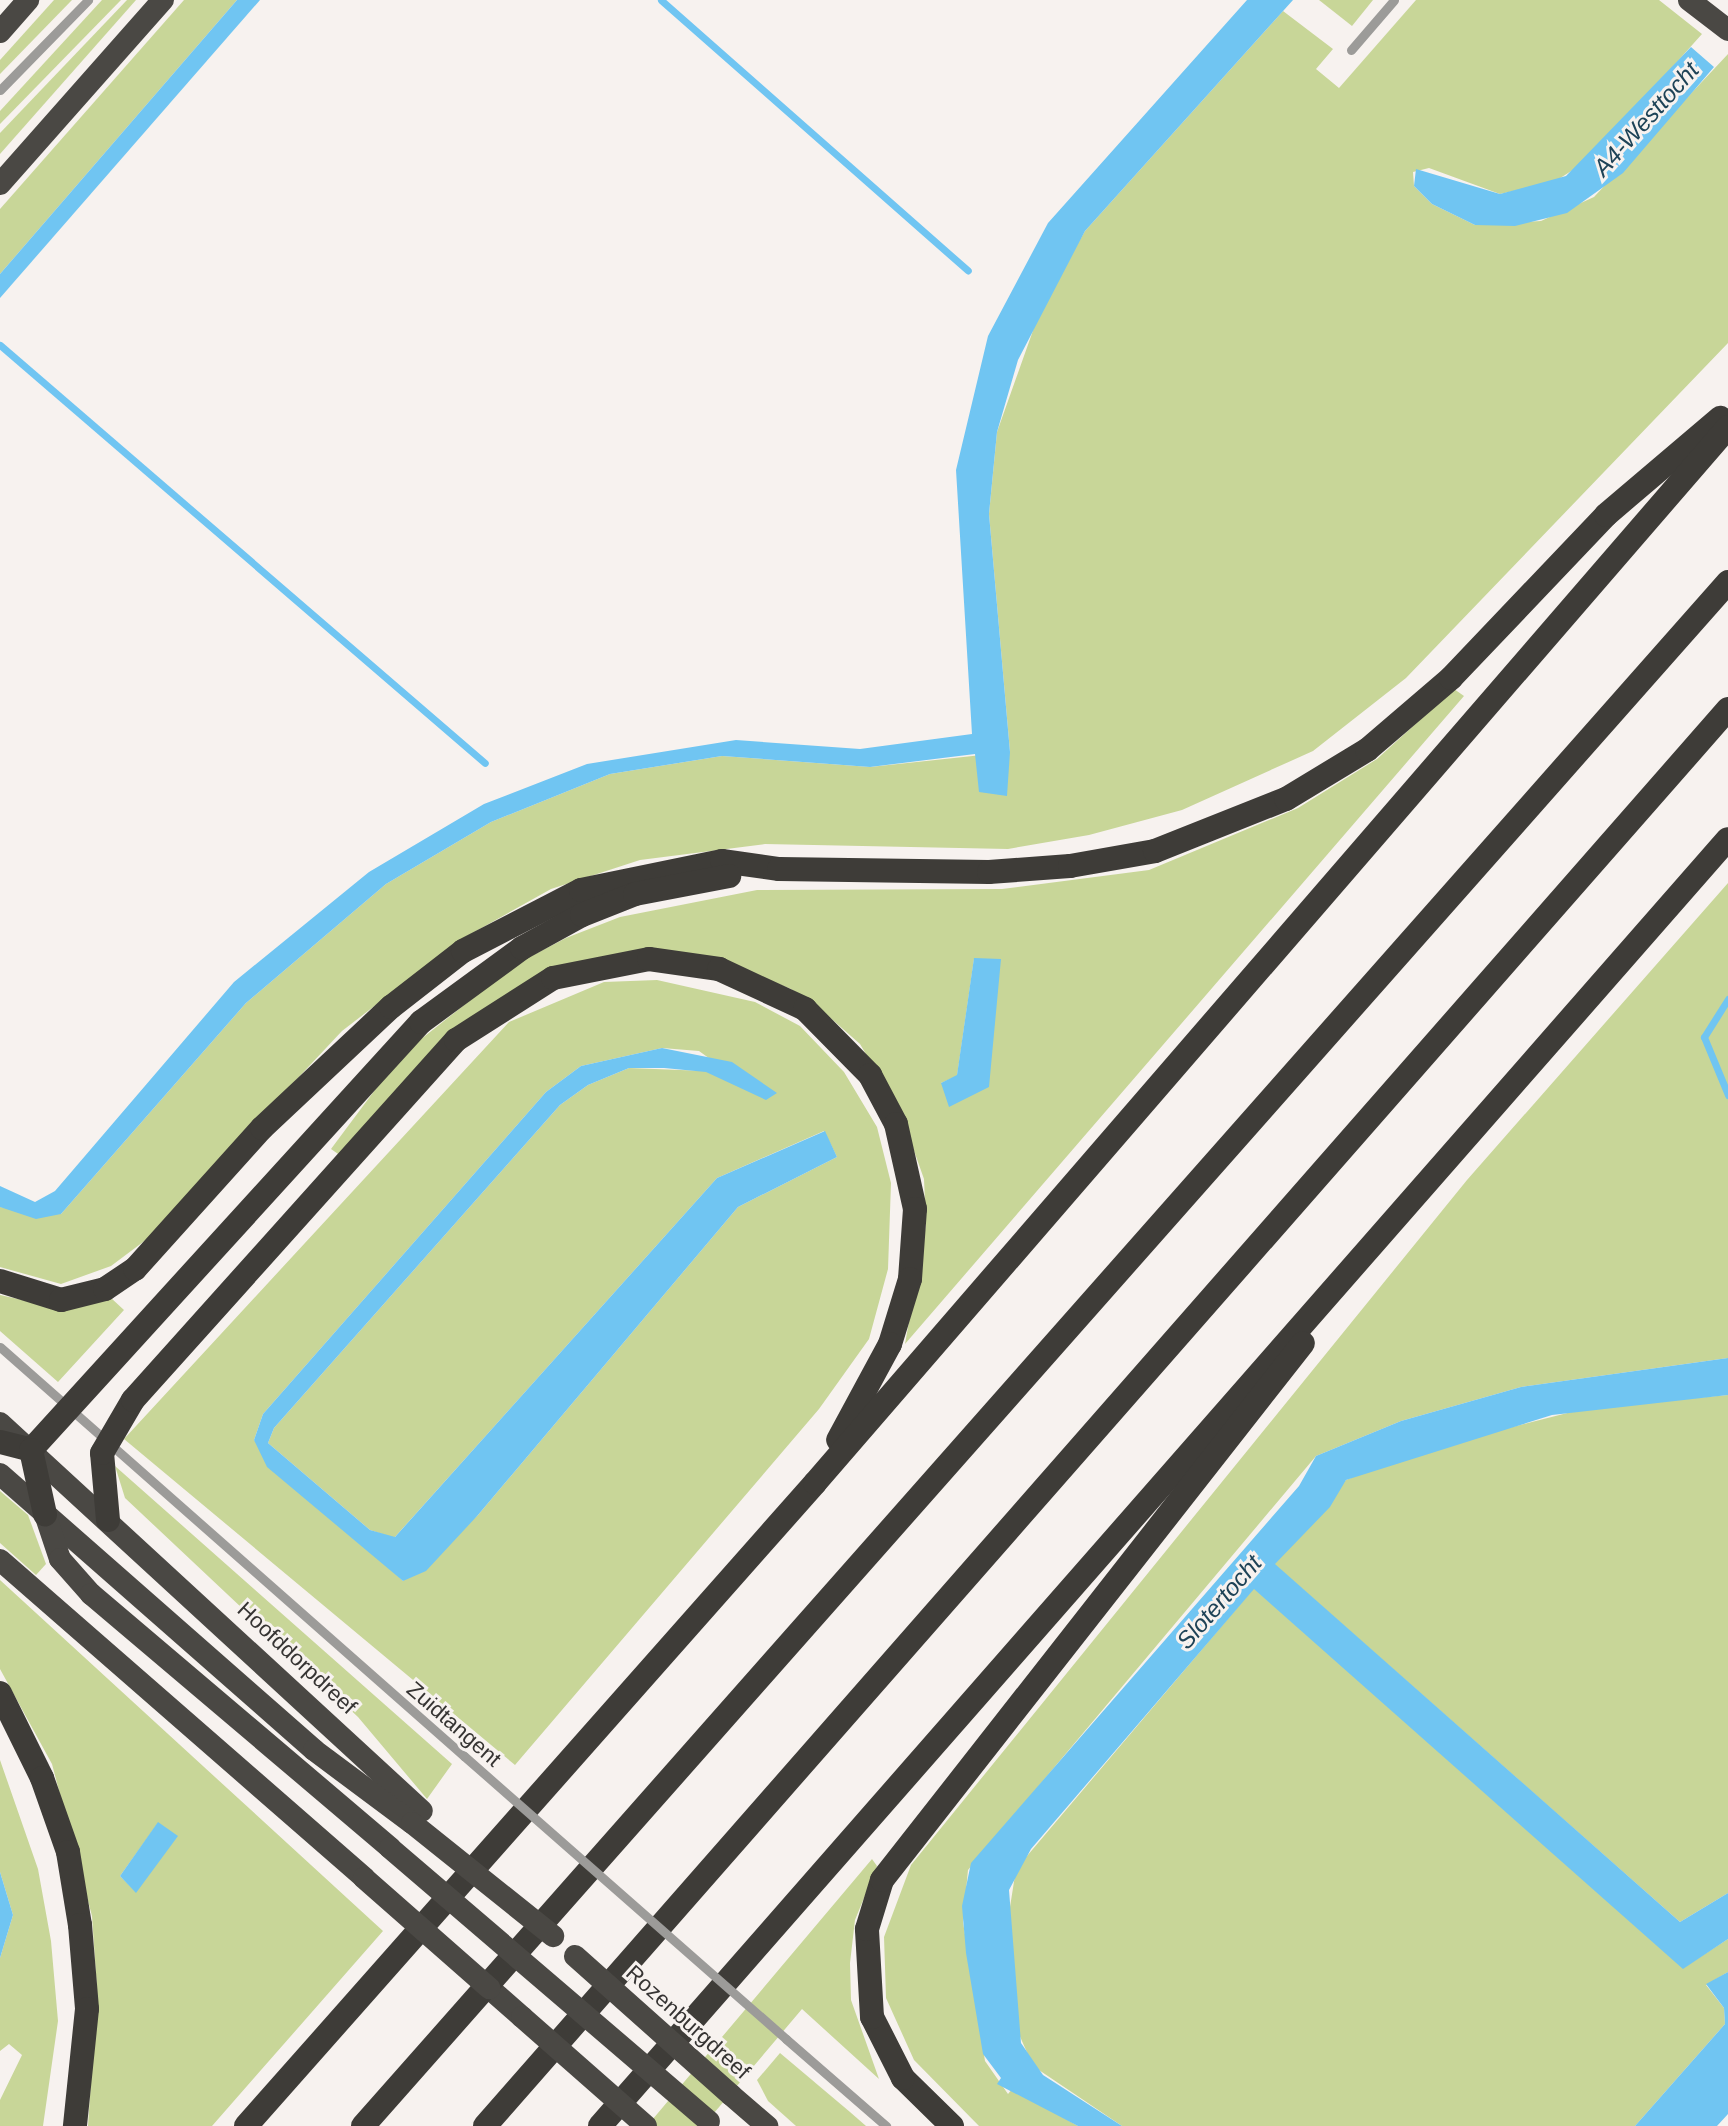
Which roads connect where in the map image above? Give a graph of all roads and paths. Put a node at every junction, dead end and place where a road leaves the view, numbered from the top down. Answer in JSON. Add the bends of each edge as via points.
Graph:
{"nodes":[{"id":1,"x":28,"y":0,"type":"edge"},
{"id":2,"x":88,"y":0,"type":"edge"},
{"id":3,"x":163,"y":0,"type":"edge"},
{"id":4,"x":1394,"y":0,"type":"edge"},
{"id":5,"x":1689,"y":0,"type":"edge"},
{"id":6,"x":1728,"y":30,"type":"edge"},
{"id":7,"x":0,"y":32,"type":"edge"},
{"id":8,"x":1351,"y":50,"type":"dead end"},
{"id":9,"x":0,"y":90,"type":"edge"},
{"id":10,"x":0,"y":184,"type":"edge"},
{"id":11,"x":1728,"y":411,"type":"edge"},
{"id":12,"x":1728,"y":427,"type":"edge"},
{"id":13,"x":1728,"y":582,"type":"edge"},
{"id":14,"x":1728,"y":709,"type":"edge"},
{"id":15,"x":1728,"y":839,"type":"edge"},
{"id":16,"x":779,"y":869,"type":"junction"},
{"id":17,"x":1439,"y":1167,"type":"junction"},
{"id":18,"x":0,"y":1281,"type":"edge"},
{"id":19,"x":0,"y":1347,"type":"edge"},
{"id":20,"x":69,"y":1408,"type":"junction"},
{"id":21,"x":0,"y":1423,"type":"edge"},
{"id":22,"x":105,"y":1441,"type":"junction"},
{"id":23,"x":0,"y":1442,"type":"edge"},
{"id":24,"x":31,"y":1450,"type":"junction"},
{"id":25,"x":0,"y":1474,"type":"edge"},
{"id":26,"x":815,"y":1483,"type":"junction"},
{"id":27,"x":45,"y":1514,"type":"junction"},
{"id":28,"x":108,"y":1520,"type":"junction"},
{"id":29,"x":0,"y":1560,"type":"edge"},
{"id":30,"x":0,"y":1693,"type":"edge"},
{"id":31,"x":417,"y":1817,"type":"junction"},
{"id":32,"x":575,"y":1956,"type":"joint"},
{"id":33,"x":711,"y":2124,"type":"edge"},
{"id":34,"x":75,"y":2126,"type":"edge"},
{"id":35,"x":246,"y":2126,"type":"edge"},
{"id":36,"x":363,"y":2126,"type":"edge"},
{"id":37,"x":485,"y":2126,"type":"edge"},
{"id":38,"x":600,"y":2126,"type":"edge"},
{"id":39,"x":646,"y":2126,"type":"edge"},
{"id":40,"x":767,"y":2126,"type":"edge"},
{"id":41,"x":886,"y":2126,"type":"edge"},
{"id":42,"x":952,"y":2126,"type":"edge"}],
"edges":[{"from":1,"to":7,"type":"highway"},
{"from":2,"to":9,"type":"lane"},
{"from":3,"to":10,"type":"highway"},
{"from":4,"to":8,"type":"lane"},
{"from":5,"to":6,"type":"highway"},
{"from":11,"to":16,"type":"highway","via":[[1606,515],[1451,678],[1367,750],[1286,799],[1155,851],[1070,866]]},
{"from":12,"to":26,"type":"highway"},
{"from":13,"to":36,"type":"highway"},
{"from":14,"to":37,"type":"highway"},
{"from":15,"to":17,"type":"highway"},
{"from":16,"to":18,"type":"highway","via":[[722,861],[676,865],[581,890],[463,951],[391,1007],[262,1128],[135,1269],[105,1289],[61,1300]]},
{"from":16,"to":20,"type":"highway","via":[[635,894],[582,915],[470,982],[372,1070]]},
{"from":17,"to":38,"type":"highway"},
{"from":17,"to":42,"type":"highway","via":[[882,1880],[866,1942],[872,2017],[903,2078]]},
{"from":19,"to":20,"type":"lane","name":"Zuidtangent"},
{"from":20,"to":22,"type":"lane","name":"Zuidtangent"},
{"from":20,"to":24,"type":"highway"},
{"from":21,"to":24,"type":"highway","name":"Hoofddorpdreef"},
{"from":22,"to":26,"type":"highway","via":[[203,1320],[456,1040],[508,1001],[561,975],[649,959],[719,969],[805,1009],[870,1075],[905,1150],[915,1240],[902,1315]]},
{"from":22,"to":28,"type":"highway","via":[[100,1468]]},
{"from":22,"to":41,"type":"lane","name":"Zuidtangent","bridge":true},
{"from":23,"to":24,"type":"highway"},
{"from":24,"to":27,"type":"highway"},
{"from":24,"to":28,"type":"highway","name":"Hoofddorpdreef"},
{"from":25,"to":27,"type":"highway","name":"Hoofddorpdreef"},
{"from":26,"to":35,"type":"highway"},
{"from":27,"to":31,"type":"highway","name":"Hoofddorpdreef","via":[[314,1750]]},
{"from":27,"to":33,"type":"highway","name":"Hoofddorpdreef","bridge":true,"via":[[60,1559],[91,1594]]},
{"from":28,"to":31,"type":"highway","name":"Hoofddorpdreef"},
{"from":29,"to":39,"type":"highway","bridge":true},
{"from":30,"to":34,"type":"highway","via":[[42,1778],[73,1881],[87,2009]]},
{"from":31,"to":32,"type":"highway","name":"Hoofddorpdreef","bridge":true},
{"from":32,"to":40,"type":"highway","name":"Rozenburgdreef","bridge":true}]}
